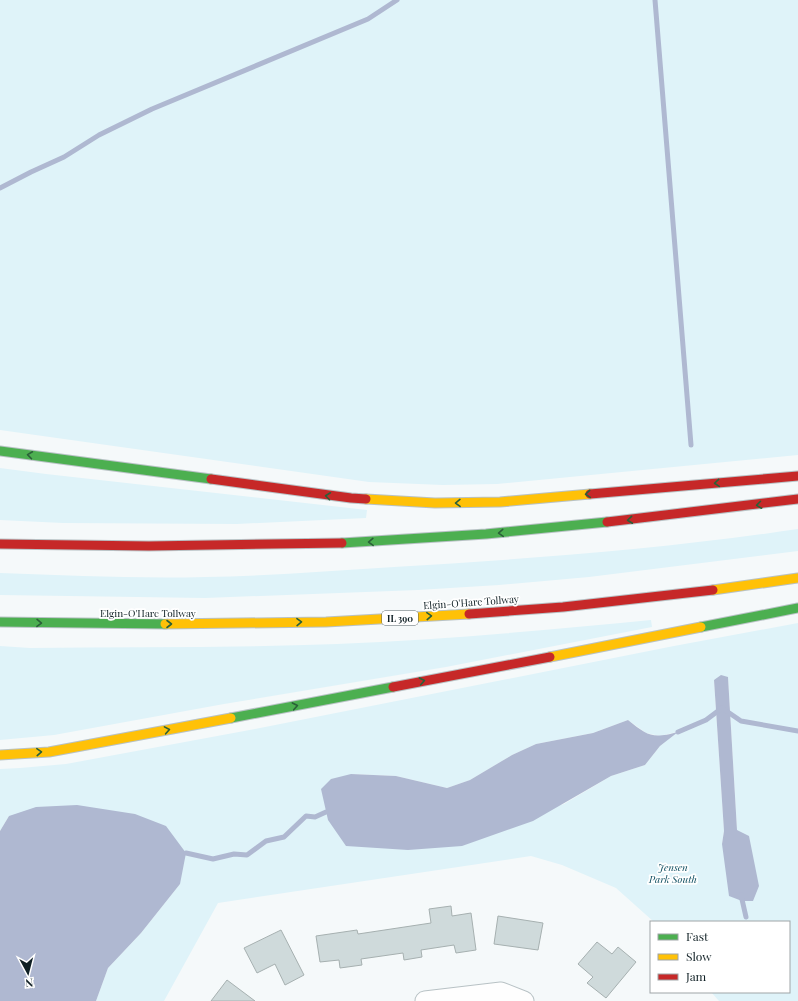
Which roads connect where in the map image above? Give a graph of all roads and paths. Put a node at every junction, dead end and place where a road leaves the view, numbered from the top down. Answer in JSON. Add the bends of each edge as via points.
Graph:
{"nodes":[{"id":1,"x":0,"y":451,"type":"edge"},
{"id":2,"x":798,"y":476,"type":"edge"},
{"id":3,"x":798,"y":499,"type":"edge"},
{"id":4,"x":0,"y":544,"type":"edge"},
{"id":5,"x":798,"y":578,"type":"edge"},
{"id":6,"x":798,"y":608,"type":"edge"},
{"id":7,"x":0,"y":622,"type":"edge"},
{"id":8,"x":0,"y":755,"type":"edge"},
{"id":9,"x":425,"y":1001,"type":"edge"},
{"id":10,"x":524,"y":1001,"type":"edge"}],
"edges":[{"from":2,"to":1,"type":"highway","one_way":true,"via":[[500,502],[435,503],[351,498]]},
{"from":3,"to":4,"type":"highway","one_way":true,"via":[[598,524],[381,541],[232,546]]},
{"from":7,"to":5,"type":"highway","name":"Elgin-O'Hare Tollway","number":"IL 390","one_way":true,"via":[[327,622],[450,615],[652,597]]},
{"from":8,"to":6,"type":"highway","one_way":true,"via":[[48,752],[277,710]]},
{"from":9,"to":10,"type":"street","via":[[501,992]]}]}
